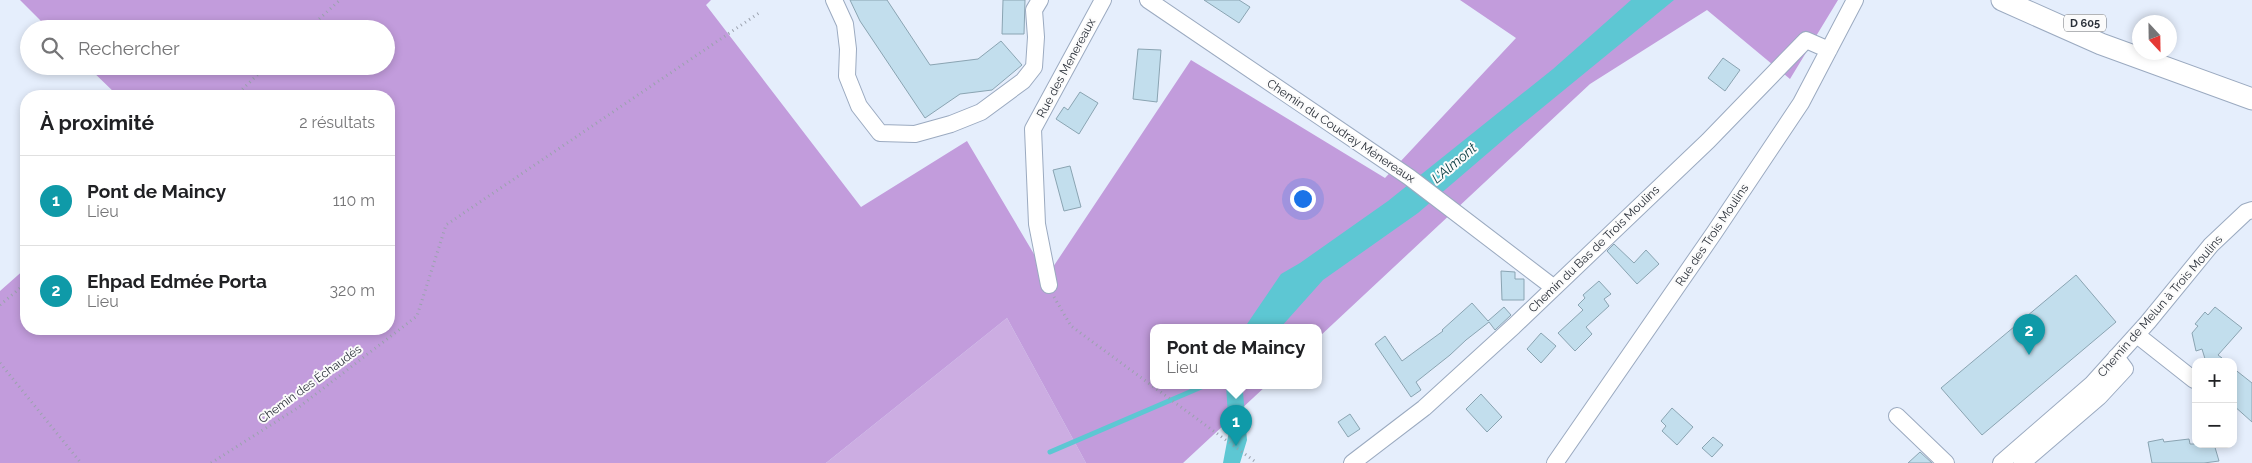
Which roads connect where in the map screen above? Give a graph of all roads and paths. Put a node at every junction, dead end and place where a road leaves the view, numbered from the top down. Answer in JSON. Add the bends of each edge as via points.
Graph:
{"nodes":[{"id":1,"x":340,"y":0,"type":"edge"},
{"id":2,"x":834,"y":0,"type":"edge"},
{"id":3,"x":1040,"y":0,"type":"edge"},
{"id":4,"x":1102,"y":0,"type":"edge"},
{"id":5,"x":1148,"y":0,"type":"edge"},
{"id":6,"x":1855,"y":0,"type":"edge"},
{"id":7,"x":2002,"y":0,"type":"edge"},
{"id":8,"x":2031,"y":0,"type":"edge"},
{"id":9,"x":760,"y":13,"type":"dead end"},
{"id":10,"x":318,"y":20,"type":"edge"},
{"id":11,"x":2132,"y":42,"type":"edge"},
{"id":12,"x":1829,"y":50,"type":"junction"},
{"id":13,"x":2177,"y":58,"type":"edge"},
{"id":14,"x":258,"y":75,"type":"edge"},
{"id":15,"x":2252,"y":86,"type":"edge"},
{"id":16,"x":242,"y":90,"type":"edge"},
{"id":17,"x":2252,"y":99,"type":"edge"},
{"id":18,"x":2252,"y":210,"type":"edge"},
{"id":19,"x":1049,"y":285,"type":"joint"},
{"id":20,"x":20,"y":287,"type":"edge"},
{"id":21,"x":1553,"y":288,"type":"junction"},
{"id":22,"x":0,"y":305,"type":"edge"},
{"id":23,"x":395,"y":333,"type":"edge"},
{"id":24,"x":2137,"y":334,"type":"junction"},
{"id":25,"x":392,"y":335,"type":"edge"},
{"id":26,"x":2116,"y":357,"type":"junction"},
{"id":27,"x":0,"y":362,"type":"edge"},
{"id":28,"x":2192,"y":378,"type":"edge"},
{"id":29,"x":1150,"y":384,"type":"edge"},
{"id":30,"x":1157,"y":389,"type":"edge"},
{"id":31,"x":1897,"y":416,"type":"dead end"},
{"id":32,"x":81,"y":463,"type":"edge"},
{"id":33,"x":211,"y":463,"type":"edge"},
{"id":34,"x":1257,"y":463,"type":"edge"},
{"id":35,"x":1352,"y":463,"type":"edge"},
{"id":36,"x":1555,"y":463,"type":"edge"},
{"id":37,"x":1946,"y":463,"type":"edge"},
{"id":38,"x":2001,"y":463,"type":"edge"},
{"id":39,"x":2022,"y":463,"type":"edge"}],
"edges":[{"from":1,"to":10,"type":"path"},
{"from":2,"to":3,"type":"street","via":[[845,24],[847,76],[859,106],[880,133],[915,134],[981,112],[1023,80],[1034,67],[1034,10]]},
{"from":4,"to":19,"type":"street","name":"Rue des Menereaux","via":[[1033,129],[1037,224]]},
{"from":5,"to":21,"type":"street","name":"Chemin du Coudray Ménereaux","via":[[1409,177]]},
{"from":6,"to":12,"type":"street","name":"Rue des Trois Moulins"},
{"from":7,"to":17,"type":"main road","number":"D 605","via":[[2101,44]]},
{"from":8,"to":11,"type":"main road","number":"D 605"},
{"from":9,"to":23,"type":"path","name":"Chemin des Échaudés","via":[[446,225],[417,316]]},
{"from":12,"to":21,"type":"street","name":"Chemin du Bas de Trois Moulins","via":[[1806,40],[1708,141]]},
{"from":12,"to":36,"type":"street","name":"Rue des Trois Moulins","via":[[1801,103]]},
{"from":13,"to":15,"type":"main road"},
{"from":14,"to":16,"type":"path"},
{"from":18,"to":24,"type":"street","name":"Chemin de Melun à Trois Moulins","via":[[2211,245]]},
{"from":19,"to":29,"type":"path","via":[[1071,326]]},
{"from":20,"to":22,"type":"path"},
{"from":21,"to":35,"type":"street","name":"Chemin du Bas de Trois Moulins","via":[[1424,408]]},
{"from":24,"to":26,"type":"street","name":"Chemin de Melun à Trois Moulins"},
{"from":24,"to":28,"type":"street"},
{"from":25,"to":33,"type":"path","name":"Chemin des Échaudés","via":[[298,407]]},
{"from":26,"to":38,"type":"street","name":"Chemin de Melun à Trois Moulins","via":[[2092,384]]},
{"from":26,"to":39,"type":"street","via":[[2126,369],[2099,397]]},
{"from":27,"to":32,"type":"path"},
{"from":30,"to":34,"type":"path"},
{"from":31,"to":37,"type":"street"}]}
